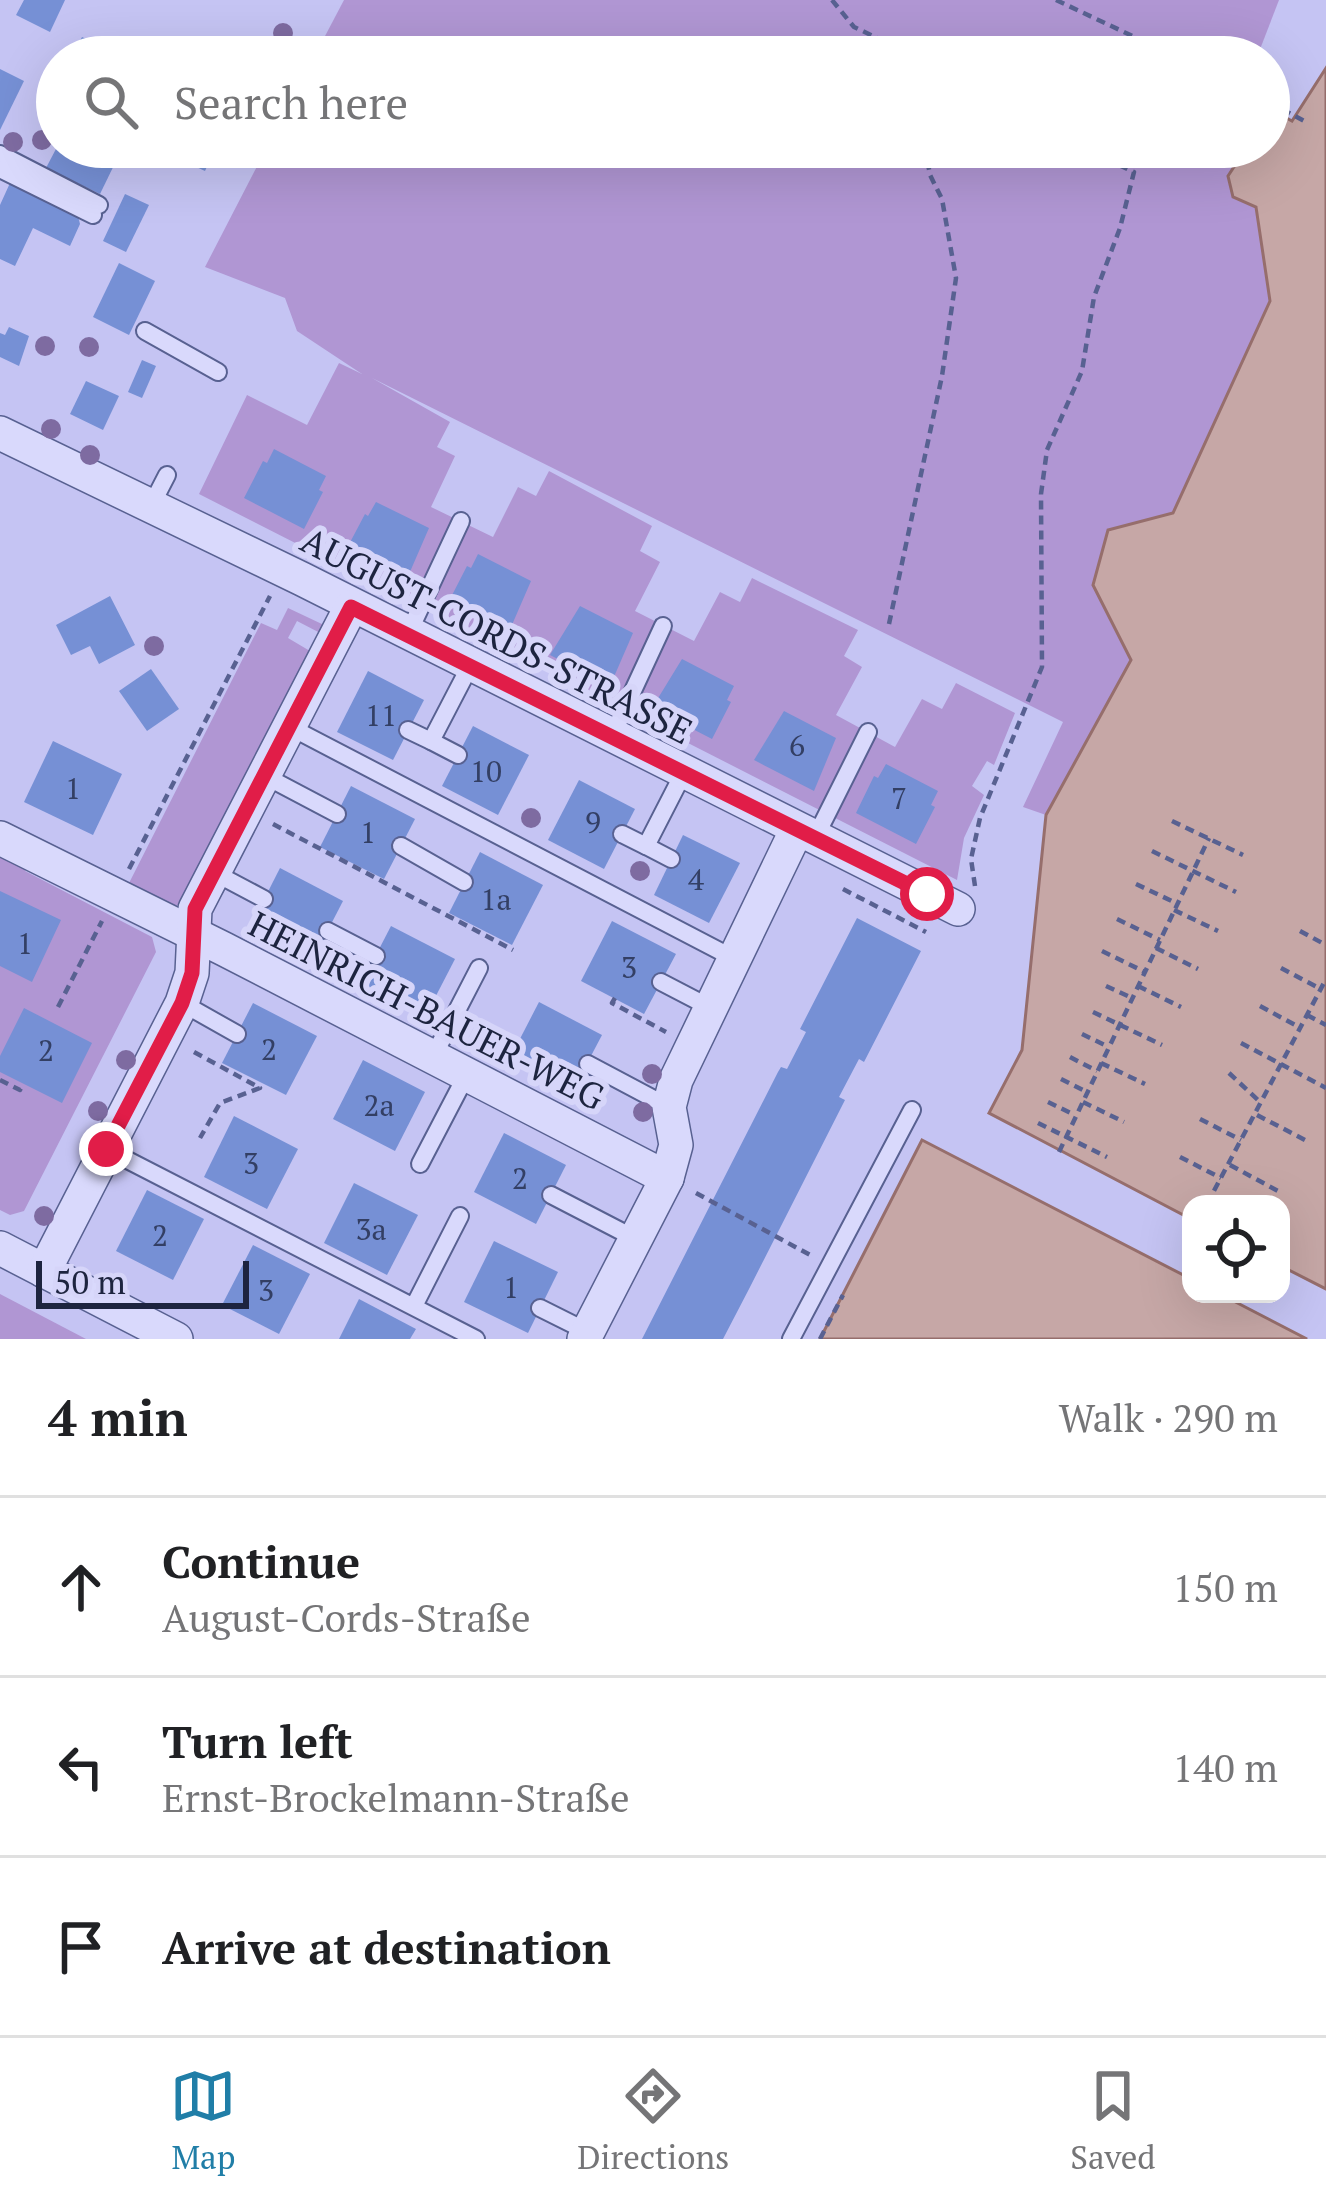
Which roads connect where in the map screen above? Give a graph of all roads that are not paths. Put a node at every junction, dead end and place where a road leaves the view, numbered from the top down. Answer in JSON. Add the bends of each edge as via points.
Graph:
{"nodes":[{"id":1,"x":0,"y":154,"type":"edge"},
{"id":2,"x":0,"y":170,"type":"edge"},
{"id":3,"x":145,"y":331,"type":"dead end"},
{"id":4,"x":218,"y":371,"type":"dead end"},
{"id":5,"x":0,"y":433,"type":"edge"},
{"id":6,"x":167,"y":475,"type":"dead end"},
{"id":7,"x":151,"y":506,"type":"junction"},
{"id":8,"x":461,"y":521,"type":"dead end"},
{"id":9,"x":351,"y":607,"type":"junction"},
{"id":10,"x":663,"y":626,"type":"dead end"},
{"id":11,"x":408,"y":635,"type":"junction"},
{"id":12,"x":470,"y":666,"type":"junction"},
{"id":13,"x":290,"y":727,"type":"junction"},
{"id":14,"x":408,"y":730,"type":"dead end"},
{"id":15,"x":868,"y":732,"type":"dead end"},
{"id":16,"x":611,"y":736,"type":"junction"},
{"id":17,"x":431,"y":742,"type":"junction"},
{"id":18,"x":458,"y":755,"type":"dead end"},
{"id":19,"x":684,"y":772,"type":"junction"},
{"id":20,"x":265,"y":776,"type":"junction"},
{"id":21,"x":337,"y":814,"type":"dead end"},
{"id":22,"x":622,"y":834,"type":"dead end"},
{"id":23,"x":806,"y":834,"type":"junction"},
{"id":24,"x":10,"y":843,"type":"edge"},
{"id":25,"x":400,"y":846,"type":"dead end"},
{"id":26,"x":646,"y":846,"type":"junction"},
{"id":27,"x":671,"y":859,"type":"dead end"},
{"id":28,"x":215,"y":873,"type":"junction"},
{"id":29,"x":464,"y":882,"type":"dead end"},
{"id":30,"x":967,"y":898,"type":"road end"},
{"id":31,"x":264,"y":899,"type":"dead end"},
{"id":32,"x":328,"y":931,"type":"dead end"},
{"id":33,"x":192,"y":933,"type":"junction"},
{"id":34,"x":376,"y":956,"type":"dead end"},
{"id":35,"x":735,"y":959,"type":"junction"},
{"id":36,"x":479,"y":968,"type":"dead end"},
{"id":37,"x":661,"y":982,"type":"dead end"},
{"id":38,"x":182,"y":1003,"type":"junction"},
{"id":39,"x":711,"y":1008,"type":"junction"},
{"id":40,"x":237,"y":1034,"type":"dead end"},
{"id":41,"x":433,"y":1057,"type":"junction"},
{"id":42,"x":588,"y":1064,"type":"dead end"},
{"id":43,"x":467,"y":1074,"type":"junction"},
{"id":44,"x":670,"y":1107,"type":"junction"},
{"id":45,"x":912,"y":1110,"type":"dead end"},
{"id":46,"x":106,"y":1149,"type":"junction"},
{"id":47,"x":419,"y":1164,"type":"dead end"},
{"id":48,"x":681,"y":1186,"type":"junction"},
{"id":49,"x":551,"y":1195,"type":"dead end"},
{"id":50,"x":460,"y":1216,"type":"dead end"},
{"id":51,"x":636,"y":1239,"type":"junction"},
{"id":52,"x":0,"y":1248,"type":"edge"},
{"id":53,"x":44,"y":1271,"type":"junction"},
{"id":54,"x":414,"y":1306,"type":"junction"},
{"id":55,"x":540,"y":1308,"type":"dead end"},
{"id":56,"x":586,"y":1335,"type":"edge"},
{"id":57,"x":176,"y":1339,"type":"edge"},
{"id":58,"x":476,"y":1339,"type":"edge"},
{"id":59,"x":791,"y":1339,"type":"edge"}],
"edges":[{"from":1,"to":2,"type":"lane","via":[[96,210]]},
{"from":3,"to":4,"type":"lane"},
{"from":5,"to":7,"type":"street","name":"AUGUST-CORDS-STRASSE"},
{"from":6,"to":7,"type":"lane"},
{"from":7,"to":9,"type":"street","name":"AUGUST-CORDS-STRASSE"},
{"from":8,"to":11,"type":"lane"},
{"from":9,"to":11,"type":"street","name":"AUGUST-CORDS-STRASSE"},
{"from":9,"to":13,"type":"street"},
{"from":10,"to":16,"type":"lane"},
{"from":11,"to":12,"type":"street","name":"AUGUST-CORDS-STRASSE"},
{"from":12,"to":16,"type":"street","name":"AUGUST-CORDS-STRASSE"},
{"from":12,"to":17,"type":"lane"},
{"from":13,"to":20,"type":"street"},
{"from":13,"to":35,"type":"lane"},
{"from":14,"to":17,"type":"lane"},
{"from":15,"to":23,"type":"lane"},
{"from":16,"to":19,"type":"street","name":"AUGUST-CORDS-STRASSE"},
{"from":17,"to":18,"type":"lane"},
{"from":19,"to":23,"type":"street","name":"AUGUST-CORDS-STRASSE"},
{"from":19,"to":26,"type":"lane"},
{"from":20,"to":21,"type":"lane"},
{"from":20,"to":28,"type":"street"},
{"from":22,"to":26,"type":"lane"},
{"from":23,"to":30,"type":"street","name":"AUGUST-CORDS-STRASSE"},
{"from":23,"to":35,"type":"street"},
{"from":24,"to":33,"type":"street","name":"HEINRICH-BAUER-WEG"},
{"from":25,"to":29,"type":"lane"},
{"from":26,"to":27,"type":"lane"},
{"from":28,"to":31,"type":"lane"},
{"from":28,"to":33,"type":"street"},
{"from":32,"to":34,"type":"lane"},
{"from":33,"to":38,"type":"street"},
{"from":33,"to":41,"type":"street","name":"HEINRICH-BAUER-WEG"},
{"from":35,"to":39,"type":"street"},
{"from":36,"to":41,"type":"lane"},
{"from":37,"to":39,"type":"lane"},
{"from":38,"to":40,"type":"lane"},
{"from":38,"to":46,"type":"street"},
{"from":39,"to":44,"type":"street"},
{"from":41,"to":43,"type":"street","name":"HEINRICH-BAUER-WEG"},
{"from":42,"to":44,"type":"lane"},
{"from":43,"to":47,"type":"lane"},
{"from":43,"to":48,"type":"street","name":"HEINRICH-BAUER-WEG"},
{"from":44,"to":48,"type":"street"},
{"from":45,"to":59,"type":"lane"},
{"from":46,"to":53,"type":"street"},
{"from":46,"to":54,"type":"lane"},
{"from":48,"to":51,"type":"street"},
{"from":49,"to":51,"type":"lane"},
{"from":50,"to":54,"type":"lane"},
{"from":51,"to":56,"type":"street"},
{"from":52,"to":53,"type":"street"},
{"from":53,"to":57,"type":"street"},
{"from":54,"to":58,"type":"lane"},
{"from":55,"to":56,"type":"lane"}]}
